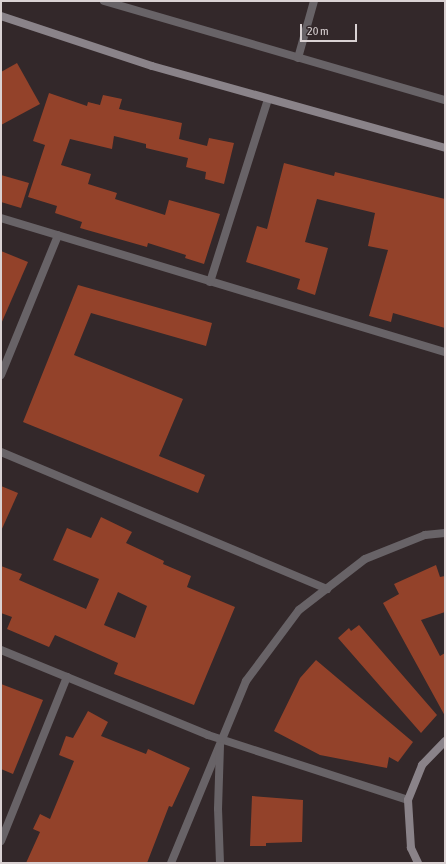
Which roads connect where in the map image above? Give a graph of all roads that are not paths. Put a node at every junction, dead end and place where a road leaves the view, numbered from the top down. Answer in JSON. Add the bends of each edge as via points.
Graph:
{"nodes":[{"id":1,"x":104,"y":1,"type":"edge"},
{"id":2,"x":314,"y":1,"type":"edge"},
{"id":3,"x":1,"y":16,"type":"edge"},
{"id":4,"x":298,"y":58,"type":"junction"},
{"id":5,"x":268,"y":99,"type":"junction"},
{"id":6,"x":445,"y":100,"type":"edge"},
{"id":7,"x":445,"y":148,"type":"edge"},
{"id":8,"x":1,"y":218,"type":"edge"},
{"id":9,"x":58,"y":235,"type":"junction"},
{"id":10,"x":210,"y":282,"type":"junction"},
{"id":11,"x":445,"y":352,"type":"edge"},
{"id":12,"x":1,"y":376,"type":"edge"},
{"id":13,"x":1,"y":452,"type":"edge"},
{"id":14,"x":445,"y":533,"type":"edge"},
{"id":15,"x":327,"y":588,"type":"junction"},
{"id":16,"x":1,"y":650,"type":"edge"},
{"id":17,"x":67,"y":677,"type":"junction"},
{"id":18,"x":220,"y":739,"type":"junction"},
{"id":19,"x":445,"y":741,"type":"edge"},
{"id":20,"x":408,"y":800,"type":"junction"},
{"id":21,"x":1,"y":841,"type":"edge"},
{"id":22,"x":171,"y":863,"type":"edge"},
{"id":23,"x":220,"y":863,"type":"edge"},
{"id":24,"x":418,"y":863,"type":"edge"}],
"edges":[{"from":1,"to":4,"type":"street"},
{"from":2,"to":4,"type":"street"},
{"from":3,"to":5,"type":"street","via":[[152,66]]},
{"from":4,"to":6,"type":"street"},
{"from":5,"to":7,"type":"street"},
{"from":5,"to":10,"type":"street"},
{"from":8,"to":9,"type":"street"},
{"from":9,"to":10,"type":"street"},
{"from":9,"to":12,"type":"street"},
{"from":10,"to":11,"type":"street"},
{"from":13,"to":15,"type":"street"},
{"from":14,"to":15,"type":"street","via":[[425,535],[365,559]]},
{"from":15,"to":18,"type":"street","via":[[299,610],[246,681]]},
{"from":16,"to":17,"type":"street"},
{"from":17,"to":18,"type":"street"},
{"from":17,"to":21,"type":"street"},
{"from":18,"to":20,"type":"street"},
{"from":18,"to":22,"type":"street"},
{"from":18,"to":23,"type":"street"},
{"from":19,"to":20,"type":"street","via":[[422,765]]},
{"from":20,"to":24,"type":"street","via":[[411,848]]}]}
